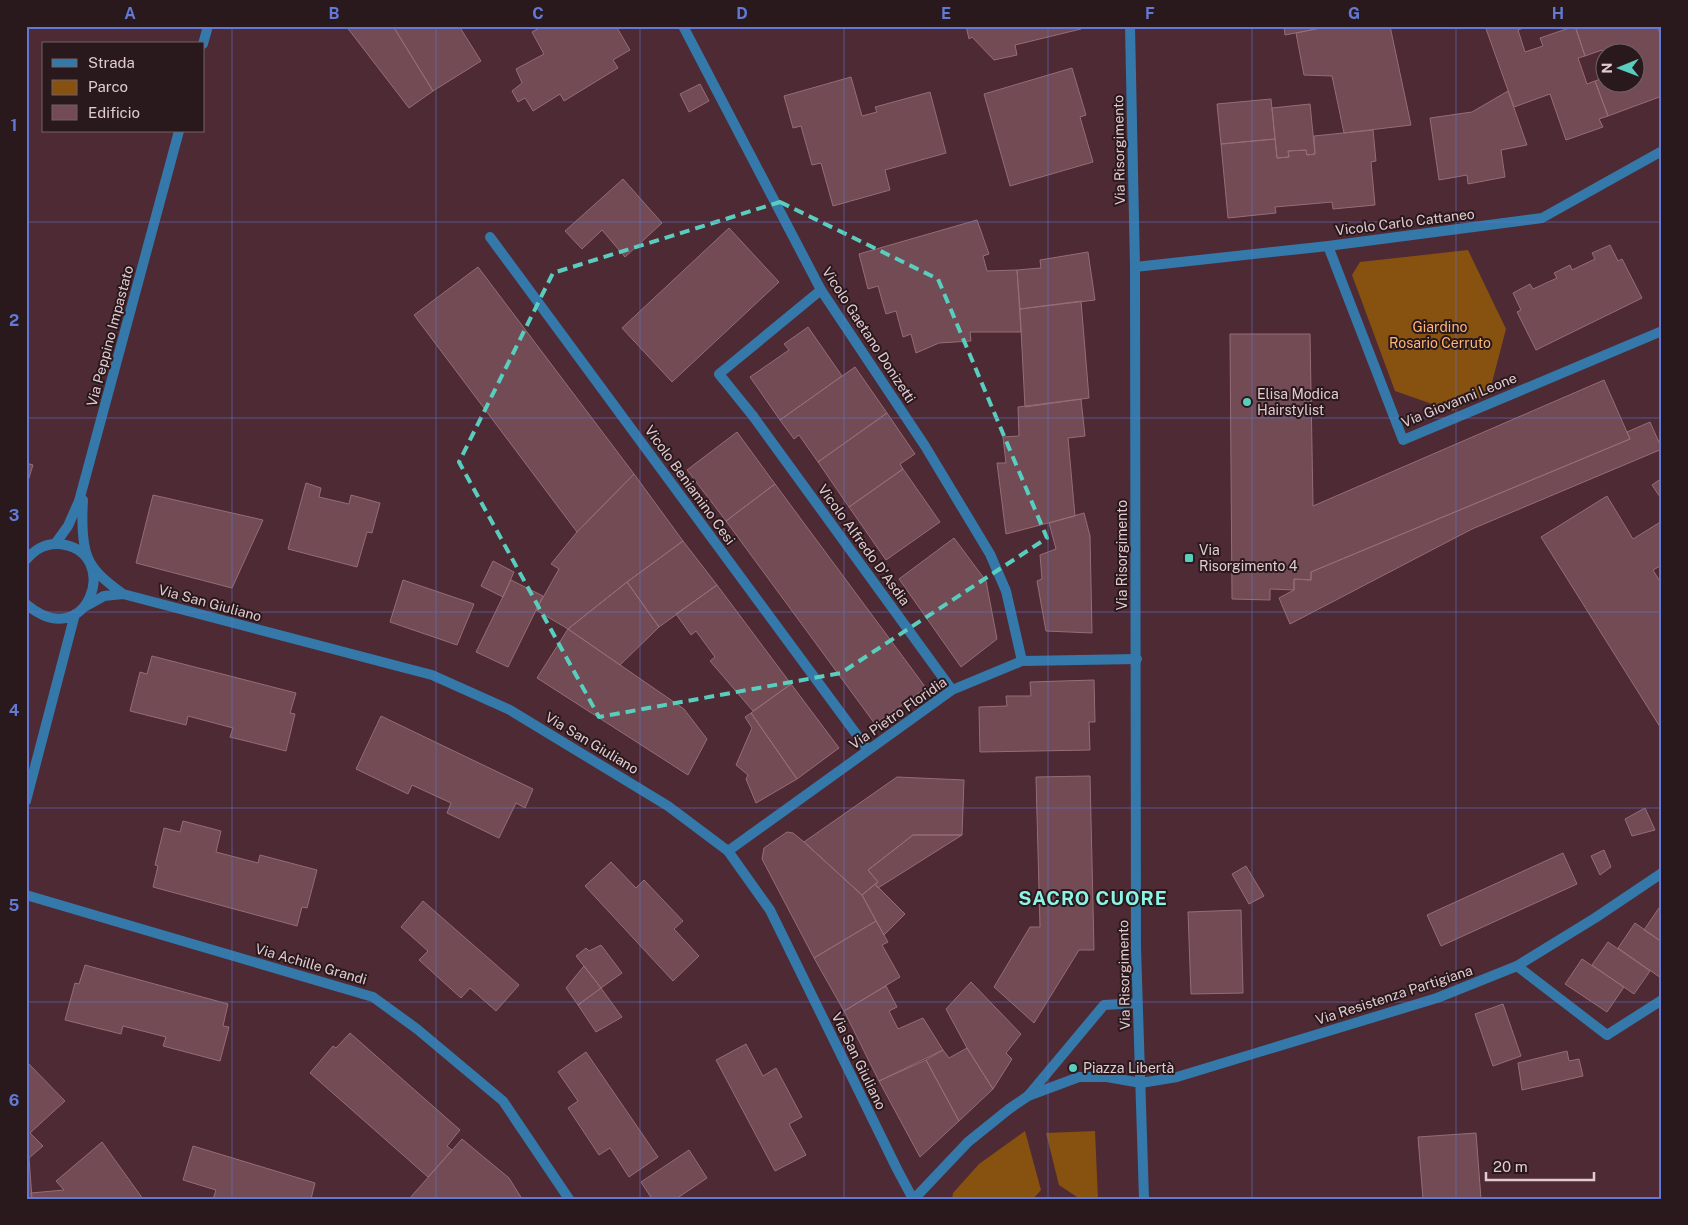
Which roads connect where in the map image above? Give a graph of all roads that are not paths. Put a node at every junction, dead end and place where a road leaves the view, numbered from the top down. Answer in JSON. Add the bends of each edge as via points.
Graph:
{"nodes":[{"id":1,"x":208,"y":26,"type":"edge"},
{"id":2,"x":683,"y":26,"type":"edge"},
{"id":3,"x":1130,"y":26,"type":"edge"},
{"id":4,"x":204,"y":42,"type":"edge"},
{"id":5,"x":179,"y":132,"type":"edge"},
{"id":6,"x":1662,"y":151,"type":"edge"},
{"id":7,"x":490,"y":237,"type":"dead end"},
{"id":8,"x":1328,"y":246,"type":"junction"},
{"id":9,"x":1135,"y":267,"type":"junction"},
{"id":10,"x":820,"y":290,"type":"junction"},
{"id":11,"x":1662,"y":331,"type":"edge"},
{"id":12,"x":83,"y":487,"type":"junction"},
{"id":13,"x":55,"y":544,"type":"junction"},
{"id":14,"x":26,"y":560,"type":"edge"},
{"id":15,"x":89,"y":561,"type":"junction"},
{"id":16,"x":123,"y":594,"type":"junction"},
{"id":17,"x":26,"y":604,"type":"edge"},
{"id":18,"x":84,"y":607,"type":"junction"},
{"id":19,"x":75,"y":614,"type":"junction"},
{"id":20,"x":1137,"y":659,"type":"junction"},
{"id":21,"x":1022,"y":661,"type":"junction"},
{"id":22,"x":952,"y":690,"type":"junction"},
{"id":23,"x":868,"y":750,"type":"junction"},
{"id":24,"x":26,"y":801,"type":"edge"},
{"id":25,"x":728,"y":851,"type":"junction"},
{"id":26,"x":1662,"y":873,"type":"edge"},
{"id":27,"x":26,"y":895,"type":"edge"},
{"id":28,"x":1517,"y":966,"type":"junction"},
{"id":29,"x":1662,"y":1000,"type":"edge"},
{"id":30,"x":1137,"y":1003,"type":"junction"},
{"id":31,"x":1140,"y":1083,"type":"junction"},
{"id":32,"x":1028,"y":1096,"type":"junction"},
{"id":33,"x":569,"y":1199,"type":"edge"},
{"id":34,"x":914,"y":1199,"type":"edge"},
{"id":35,"x":1144,"y":1199,"type":"edge"}],
"edges":[{"from":1,"to":4,"type":"street"},
{"from":2,"to":10,"type":"street","name":"Vicolo Gaetano Donizetti"},
{"from":3,"to":9,"type":"street","name":"Via Risorgimento"},
{"from":5,"to":12,"type":"street","name":"Via Peppino Impastato"},
{"from":6,"to":8,"type":"street","name":"Vicolo Carlo Cattaneo","via":[[1542,218]]},
{"from":7,"to":23,"type":"street","name":"Vicolo Beniamino Cesi"},
{"from":8,"to":9,"type":"street","name":"Vicolo Carlo Cattaneo"},
{"from":8,"to":11,"type":"street","name":"Via Giovanni Leone","via":[[1403,440]]},
{"from":9,"to":20,"type":"street","name":"Via Risorgimento"},
{"from":10,"to":21,"type":"street","name":"Vicolo Gaetano Donizetti","via":[[924,446],[990,554],[1006,591]]},
{"from":10,"to":22,"type":"street","name":"Vicolo Alfredo D'Asdia","via":[[719,374]]},
{"from":12,"to":13,"type":"street","name":"Via Peppino Impastato","via":[[68,526]]},
{"from":12,"to":15,"type":"street","via":[[82,518]]},
{"from":13,"to":14,"type":"street","via":[[42,546]]},
{"from":13,"to":15,"type":"street","via":[[68,545]]},
{"from":15,"to":16,"type":"street"},
{"from":15,"to":18,"type":"street","via":[[94,585]]},
{"from":16,"to":18,"type":"street","name":"Via San Giuliano","via":[[104,596]]},
{"from":16,"to":25,"type":"street","name":"Via San Giuliano","via":[[432,675],[510,710],[668,806]]},
{"from":17,"to":19,"type":"street","via":[[48,618],[62,619]]},
{"from":18,"to":19,"type":"street","name":"Via San Giuliano"},
{"from":19,"to":24,"type":"street"},
{"from":20,"to":21,"type":"street","name":"Via Pietro Floridia"},
{"from":20,"to":30,"type":"street","name":"Via Risorgimento"},
{"from":21,"to":22,"type":"street","name":"Via Pietro Floridia"},
{"from":22,"to":23,"type":"street","name":"Via Pietro Floridia"},
{"from":23,"to":25,"type":"street","name":"Via Pietro Floridia"},
{"from":25,"to":34,"type":"street","name":"Via San Giuliano","via":[[770,910]]},
{"from":26,"to":28,"type":"street","name":"Via Resistenza Partigiana"},
{"from":27,"to":33,"type":"street","name":"Via Achille Grandi","via":[[373,997],[503,1101]]},
{"from":28,"to":29,"type":"street","via":[[1607,1035]]},
{"from":28,"to":31,"type":"street","name":"Via Resistenza Partigiana","via":[[1437,998],[1177,1076]]},
{"from":30,"to":31,"type":"street","name":"Via Risorgimento"},
{"from":30,"to":32,"type":"street","via":[[1104,1005]]},
{"from":31,"to":32,"type":"street","via":[[1108,1077],[1079,1077]]},
{"from":31,"to":35,"type":"street","name":"Via Risorgimento"},
{"from":32,"to":34,"type":"street","via":[[968,1142]]}]}
